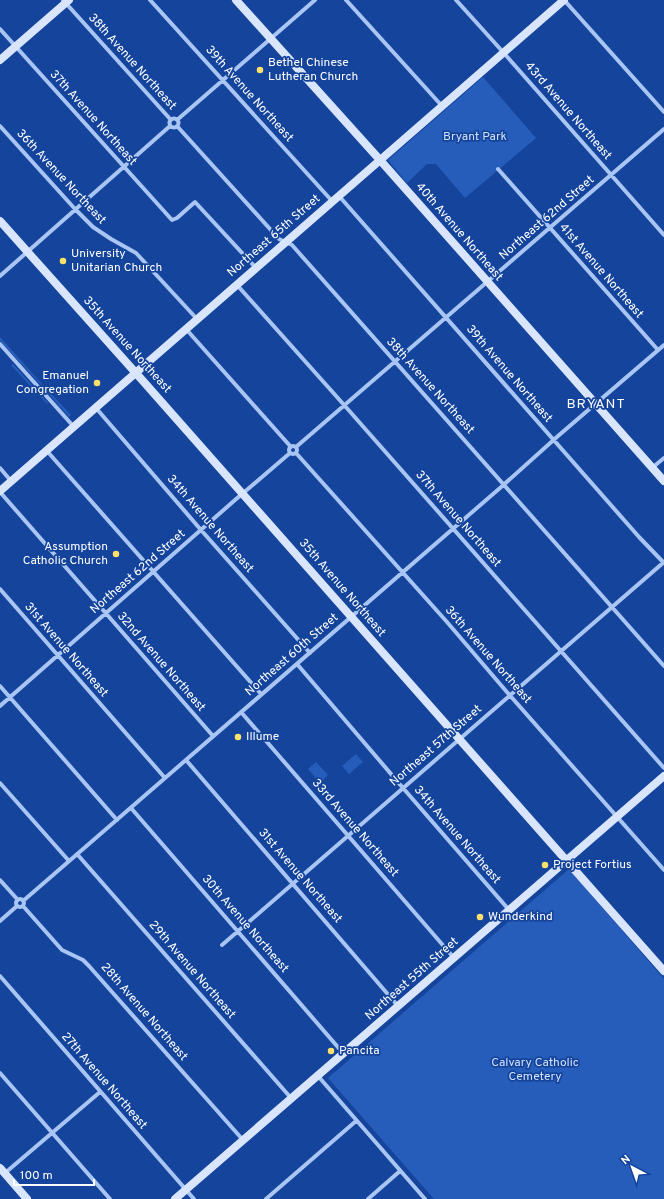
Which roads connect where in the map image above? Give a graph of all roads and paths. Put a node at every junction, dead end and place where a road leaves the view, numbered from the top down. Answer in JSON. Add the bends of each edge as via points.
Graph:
{"nodes":[{"id":1,"x":150,"y":0,"type":"edge"},
{"id":2,"x":236,"y":0,"type":"edge"},
{"id":3,"x":315,"y":0,"type":"edge"},
{"id":4,"x":346,"y":0,"type":"edge"},
{"id":5,"x":456,"y":0,"type":"edge"},
{"id":6,"x":564,"y":0,"type":"edge"},
{"id":7,"x":66,"y":1,"type":"edge"},
{"id":8,"x":0,"y":29,"type":"edge"},
{"id":9,"x":270,"y":39,"type":"junction"},
{"id":10,"x":16,"y":46,"type":"junction"},
{"id":11,"x":504,"y":52,"type":"junction"},
{"id":12,"x":0,"y":60,"type":"edge"},
{"id":13,"x":223,"y":80,"type":"junction"},
{"id":14,"x":442,"y":106,"type":"junction"},
{"id":15,"x":664,"y":112,"type":"edge"},
{"id":16,"x":171,"y":120,"type":"junction"},
{"id":17,"x":177,"y":120,"type":"junction"},
{"id":18,"x":0,"y":126,"type":"edge"},
{"id":19,"x":170,"y":126,"type":"junction"},
{"id":20,"x":177,"y":126,"type":"junction"},
{"id":21,"x":664,"y":129,"type":"edge"},
{"id":22,"x":380,"y":160,"type":"junction"},
{"id":23,"x":124,"y":167,"type":"junction"},
{"id":24,"x":498,"y":169,"type":"dead end"},
{"id":25,"x":611,"y":175,"type":"junction"},
{"id":26,"x":336,"y":199,"type":"junction"},
{"id":27,"x":75,"y":209,"type":"junction"},
{"id":28,"x":0,"y":222,"type":"edge"},
{"id":29,"x":550,"y":228,"type":"junction"},
{"id":30,"x":664,"y":235,"type":"edge"},
{"id":31,"x":286,"y":242,"type":"junction"},
{"id":32,"x":27,"y":252,"type":"junction"},
{"id":33,"x":256,"y":268,"type":"junction"},
{"id":34,"x":0,"y":276,"type":"edge"},
{"id":35,"x":488,"y":282,"type":"junction"},
{"id":36,"x":237,"y":285,"type":"junction"},
{"id":37,"x":446,"y":318,"type":"junction"},
{"id":38,"x":197,"y":319,"type":"junction"},
{"id":39,"x":186,"y":329,"type":"junction"},
{"id":40,"x":0,"y":344,"type":"edge"},
{"id":41,"x":664,"y":345,"type":"edge"},
{"id":42,"x":658,"y":350,"type":"junction"},
{"id":43,"x":395,"y":362,"type":"junction"},
{"id":44,"x":136,"y":373,"type":"junction"},
{"id":45,"x":596,"y":405,"type":"junction"},
{"id":46,"x":345,"y":406,"type":"junction"},
{"id":47,"x":96,"y":408,"type":"junction"},
{"id":48,"x":74,"y":427,"type":"junction"},
{"id":49,"x":554,"y":440,"type":"junction"},
{"id":50,"x":291,"y":447,"type":"junction"},
{"id":51,"x":296,"y":447,"type":"junction"},
{"id":52,"x":47,"y":451,"type":"junction"},
{"id":53,"x":290,"y":453,"type":"junction"},
{"id":54,"x":296,"y":453,"type":"junction"},
{"id":55,"x":664,"y":458,"type":"edge"},
{"id":56,"x":0,"y":468,"type":"edge"},
{"id":57,"x":652,"y":468,"type":"junction"},
{"id":58,"x":12,"y":481,"type":"junction"},
{"id":59,"x":664,"y":481,"type":"edge"},
{"id":60,"x":504,"y":484,"type":"junction"},
{"id":61,"x":0,"y":491,"type":"edge"},
{"id":62,"x":242,"y":494,"type":"junction"},
{"id":63,"x":453,"y":529,"type":"junction"},
{"id":64,"x":201,"y":530,"type":"junction"},
{"id":65,"x":664,"y":563,"type":"edge"},
{"id":66,"x":154,"y":571,"type":"junction"},
{"id":67,"x":402,"y":572,"type":"junction"},
{"id":68,"x":0,"y":590,"type":"edge"},
{"id":69,"x":612,"y":607,"type":"junction"},
{"id":70,"x":106,"y":614,"type":"junction"},
{"id":71,"x":352,"y":617,"type":"junction"},
{"id":72,"x":561,"y":651,"type":"junction"},
{"id":73,"x":310,"y":653,"type":"junction"},
{"id":74,"x":58,"y":656,"type":"junction"},
{"id":75,"x":297,"y":664,"type":"junction"},
{"id":76,"x":664,"y":666,"type":"edge"},
{"id":77,"x":0,"y":686,"type":"edge"},
{"id":78,"x":261,"y":694,"type":"junction"},
{"id":79,"x":510,"y":696,"type":"junction"},
{"id":80,"x":10,"y":698,"type":"junction"},
{"id":81,"x":0,"y":706,"type":"edge"},
{"id":82,"x":241,"y":712,"type":"junction"},
{"id":83,"x":213,"y":736,"type":"junction"},
{"id":84,"x":459,"y":740,"type":"junction"},
{"id":85,"x":186,"y":760,"type":"junction"},
{"id":86,"x":664,"y":768,"type":"edge"},
{"id":87,"x":664,"y":776,"type":"edge"},
{"id":88,"x":165,"y":778,"type":"junction"},
{"id":89,"x":0,"y":783,"type":"edge"},
{"id":90,"x":403,"y":788,"type":"junction"},
{"id":91,"x":131,"y":808,"type":"junction"},
{"id":92,"x":617,"y":817,"type":"junction"},
{"id":93,"x":116,"y":820,"type":"junction"},
{"id":94,"x":348,"y":836,"type":"junction"},
{"id":95,"x":77,"y":854,"type":"junction"},
{"id":96,"x":567,"y":860,"type":"junction"},
{"id":97,"x":69,"y":861,"type":"junction"},
{"id":98,"x":664,"y":870,"type":"edge"},
{"id":99,"x":0,"y":880,"type":"edge"},
{"id":100,"x":293,"y":884,"type":"junction"},
{"id":101,"x":18,"y":900,"type":"junction"},
{"id":102,"x":23,"y":901,"type":"junction"},
{"id":103,"x":17,"y":906,"type":"junction"},
{"id":104,"x":23,"y":906,"type":"junction"},
{"id":105,"x":510,"y":910,"type":"junction"},
{"id":106,"x":0,"y":921,"type":"edge"},
{"id":107,"x":238,"y":932,"type":"junction"},
{"id":108,"x":222,"y":945,"type":"dead end"},
{"id":109,"x":454,"y":958,"type":"junction"},
{"id":110,"x":664,"y":971,"type":"edge"},
{"id":111,"x":0,"y":976,"type":"edge"},
{"id":112,"x":399,"y":1006,"type":"junction"},
{"id":113,"x":344,"y":1053,"type":"junction"},
{"id":114,"x":0,"y":1073,"type":"edge"},
{"id":115,"x":318,"y":1076,"type":"junction"},
{"id":116,"x":100,"y":1092,"type":"junction"},
{"id":117,"x":292,"y":1098,"type":"junction"},
{"id":118,"x":356,"y":1121,"type":"junction"},
{"id":119,"x":52,"y":1133,"type":"junction"},
{"id":120,"x":243,"y":1140,"type":"junction"},
{"id":121,"x":2,"y":1171,"type":"edge"},
{"id":122,"x":400,"y":1171,"type":"junction"},
{"id":123,"x":186,"y":1190,"type":"junction"},
{"id":124,"x":27,"y":1199,"type":"edge"},
{"id":125,"x":110,"y":1199,"type":"edge"},
{"id":126,"x":175,"y":1199,"type":"edge"},
{"id":127,"x":194,"y":1199,"type":"edge"},
{"id":128,"x":266,"y":1199,"type":"edge"},
{"id":129,"x":368,"y":1199,"type":"edge"},
{"id":130,"x":425,"y":1199,"type":"edge"}],
"edges":[{"from":1,"to":13,"type":"street","name":"39th Avenue Northeast"},
{"from":2,"to":9,"type":"main road","name":"40th Avenue Northeast"},
{"from":3,"to":9,"type":"street"},
{"from":4,"to":14,"type":"street"},
{"from":5,"to":11,"type":"street","name":"43rd Avenue Northeast"},
{"from":6,"to":11,"type":"main road","name":"Northeast 65th Street"},
{"from":6,"to":15,"type":"street"},
{"from":7,"to":10,"type":"main road"},
{"from":7,"to":16,"type":"street","name":"38th Avenue Northeast"},
{"from":8,"to":10,"type":"street","name":"37th Avenue Northeast"},
{"from":9,"to":13,"type":"street"},
{"from":9,"to":22,"type":"main road","name":"40th Avenue Northeast"},
{"from":10,"to":12,"type":"main road"},
{"from":10,"to":23,"type":"street","name":"37th Avenue Northeast"},
{"from":11,"to":14,"type":"main road","name":"Northeast 65th Street"},
{"from":11,"to":25,"type":"street","name":"43rd Avenue Northeast"},
{"from":13,"to":17,"type":"street"},
{"from":13,"to":26,"type":"street","name":"39th Avenue Northeast"},
{"from":14,"to":22,"type":"main road","name":"Northeast 65th Street"},
{"from":16,"to":17,"type":"street"},
{"from":16,"to":19,"type":"street"},
{"from":17,"to":20,"type":"street"},
{"from":18,"to":27,"type":"street","name":"36th Avenue Northeast"},
{"from":19,"to":20,"type":"street"},
{"from":19,"to":23,"type":"street"},
{"from":20,"to":31,"type":"street","name":"38th Avenue Northeast","via":[[279,240]]},
{"from":21,"to":25,"type":"street","name":"Northeast 62nd Street"},
{"from":22,"to":26,"type":"main road","name":"Northeast 65th Street"},
{"from":22,"to":35,"type":"main road","name":"40th Avenue Northeast"},
{"from":23,"to":27,"type":"street"},
{"from":23,"to":33,"type":"street","name":"37th Avenue Northeast","via":[[172,220],[195,202]]},
{"from":24,"to":29,"type":"street","name":"41st Avenue Northeast"},
{"from":25,"to":29,"type":"street","name":"Northeast 62nd Street"},
{"from":25,"to":30,"type":"street","name":"43rd Avenue Northeast"},
{"from":26,"to":31,"type":"main road","name":"Northeast 65th Street"},
{"from":26,"to":37,"type":"street","name":"39th Avenue Northeast"},
{"from":27,"to":32,"type":"street"},
{"from":27,"to":38,"type":"street","name":"36th Avenue Northeast","via":[[101,234],[136,253]]},
{"from":28,"to":32,"type":"main road","name":"35th Avenue Northeast"},
{"from":29,"to":35,"type":"street","name":"Northeast 62nd Street"},
{"from":29,"to":42,"type":"street","name":"41st Avenue Northeast"},
{"from":31,"to":33,"type":"main road","name":"Northeast 65th Street"},
{"from":31,"to":43,"type":"street","name":"38th Avenue Northeast","via":[[292,245]]},
{"from":32,"to":34,"type":"street"},
{"from":32,"to":44,"type":"main road","name":"35th Avenue Northeast"},
{"from":33,"to":36,"type":"main road","name":"Northeast 65th Street"},
{"from":35,"to":37,"type":"street","name":"Northeast 62nd Street"},
{"from":35,"to":45,"type":"main road","name":"40th Avenue Northeast"},
{"from":36,"to":38,"type":"main road","name":"Northeast 65th Street"},
{"from":36,"to":46,"type":"street","name":"37th Avenue Northeast"},
{"from":37,"to":43,"type":"street","name":"Northeast 62nd Street"},
{"from":37,"to":49,"type":"street","name":"39th Avenue Northeast"},
{"from":38,"to":39,"type":"main road","name":"Northeast 65th Street"},
{"from":39,"to":44,"type":"main road","name":"Northeast 65th Street"},
{"from":39,"to":50,"type":"street"},
{"from":40,"to":48,"type":"street"},
{"from":41,"to":42,"type":"street","name":"Northeast 60th Street"},
{"from":42,"to":45,"type":"street","name":"Northeast 60th Street"},
{"from":43,"to":46,"type":"street","name":"Northeast 62nd Street"},
{"from":43,"to":60,"type":"street","name":"38th Avenue Northeast"},
{"from":44,"to":47,"type":"main road","name":"Northeast 65th Street"},
{"from":44,"to":62,"type":"main road","name":"35th Avenue Northeast"},
{"from":45,"to":49,"type":"street","name":"Northeast 60th Street"},
{"from":45,"to":57,"type":"main road","name":"40th Avenue Northeast"},
{"from":46,"to":51,"type":"street","name":"Northeast 62nd Street"},
{"from":46,"to":63,"type":"street","name":"37th Avenue Northeast"},
{"from":47,"to":48,"type":"main road","name":"Northeast 65th Street"},
{"from":47,"to":64,"type":"street","name":"34th Avenue Northeast"},
{"from":48,"to":52,"type":"main road","name":"Northeast 65th Street"},
{"from":49,"to":60,"type":"street","name":"Northeast 60th Street"},
{"from":49,"to":65,"type":"street","name":"39th Avenue Northeast"},
{"from":50,"to":51,"type":"street"},
{"from":50,"to":53,"type":"street"},
{"from":51,"to":54,"type":"street"},
{"from":52,"to":58,"type":"main road","name":"Northeast 65th Street"},
{"from":52,"to":66,"type":"street"},
{"from":53,"to":54,"type":"street"},
{"from":53,"to":62,"type":"street","name":"Northeast 62nd Street"},
{"from":54,"to":67,"type":"street","name":"36th Avenue Northeast"},
{"from":55,"to":57,"type":"street"},
{"from":56,"to":58,"type":"street"},
{"from":57,"to":59,"type":"main road","name":"40th Avenue Northeast"},
{"from":58,"to":61,"type":"main road","name":"Northeast 65th Street"},
{"from":60,"to":63,"type":"street","name":"Northeast 60th Street"},
{"from":60,"to":69,"type":"street","name":"38th Avenue Northeast"},
{"from":61,"to":70,"type":"street","name":"32nd Avenue Northeast"},
{"from":62,"to":64,"type":"street","name":"Northeast 62nd Street"},
{"from":62,"to":71,"type":"main road","name":"35th Avenue Northeast"},
{"from":63,"to":67,"type":"street","name":"Northeast 60th Street"},
{"from":63,"to":72,"type":"street","name":"37th Avenue Northeast"},
{"from":64,"to":66,"type":"street","name":"Northeast 62nd Street"},
{"from":64,"to":73,"type":"street","name":"34th Avenue Northeast"},
{"from":65,"to":69,"type":"street","name":"Northeast 57th Street"},
{"from":66,"to":70,"type":"street","name":"Northeast 62nd Street"},
{"from":66,"to":78,"type":"street"},
{"from":67,"to":71,"type":"street","name":"Northeast 60th Street"},
{"from":67,"to":79,"type":"street","name":"36th Avenue Northeast"},
{"from":68,"to":74,"type":"street","name":"31st Avenue Northeast"},
{"from":69,"to":72,"type":"street","name":"Northeast 57th Street"},
{"from":69,"to":76,"type":"street","name":"38th Avenue Northeast"},
{"from":70,"to":74,"type":"street","name":"Northeast 62nd Street"},
{"from":70,"to":83,"type":"street","name":"32nd Avenue Northeast"},
{"from":71,"to":73,"type":"street","name":"Northeast 60th Street"},
{"from":71,"to":84,"type":"main road","name":"35th Avenue Northeast"},
{"from":72,"to":79,"type":"street","name":"Northeast 57th Street"},
{"from":72,"to":86,"type":"street","name":"37th Avenue Northeast"},
{"from":73,"to":75,"type":"street","name":"Northeast 60th Street"},
{"from":74,"to":80,"type":"street","name":"Northeast 62nd Street"},
{"from":74,"to":88,"type":"street","name":"31st Avenue Northeast"},
{"from":75,"to":78,"type":"street","name":"Northeast 60th Street"},
{"from":75,"to":90,"type":"street","name":"34th Avenue Northeast"},
{"from":77,"to":80,"type":"street"},
{"from":78,"to":82,"type":"street","name":"Northeast 60th Street"},
{"from":79,"to":84,"type":"street","name":"Northeast 57th Street"},
{"from":79,"to":92,"type":"street","name":"36th Avenue Northeast"},
{"from":80,"to":81,"type":"street","name":"Northeast 62nd Street"},
{"from":80,"to":93,"type":"street"},
{"from":82,"to":83,"type":"street","name":"Northeast 60th Street"},
{"from":82,"to":94,"type":"street","name":"33rd Avenue Northeast"},
{"from":83,"to":85,"type":"street","name":"Northeast 60th Street"},
{"from":84,"to":90,"type":"street","name":"Northeast 57th Street"},
{"from":84,"to":96,"type":"main road","name":"35th Avenue Northeast"},
{"from":85,"to":88,"type":"street","name":"Northeast 60th Street"},
{"from":85,"to":100,"type":"street","name":"31st Avenue Northeast"},
{"from":87,"to":92,"type":"main road","name":"Northeast 55th Street"},
{"from":88,"to":91,"type":"street","name":"Northeast 60th Street"},
{"from":89,"to":97,"type":"street"},
{"from":90,"to":94,"type":"street","name":"Northeast 57th Street"},
{"from":90,"to":105,"type":"street","name":"34th Avenue Northeast"},
{"from":91,"to":93,"type":"street","name":"Northeast 60th Street"},
{"from":91,"to":107,"type":"street","name":"30th Avenue Northeast"},
{"from":92,"to":96,"type":"main road","name":"Northeast 55th Street"},
{"from":92,"to":98,"type":"street","name":"36th Avenue Northeast"},
{"from":93,"to":95,"type":"street","name":"Northeast 60th Street"},
{"from":94,"to":100,"type":"street","name":"Northeast 57th Street"},
{"from":94,"to":109,"type":"street","name":"33rd Avenue Northeast"},
{"from":95,"to":97,"type":"street","name":"Northeast 60th Street"},
{"from":95,"to":117,"type":"street","name":"29th Avenue Northeast"},
{"from":96,"to":105,"type":"main road","name":"Northeast 55th Street"},
{"from":96,"to":110,"type":"main road","name":"35th Avenue Northeast"},
{"from":97,"to":102,"type":"street","name":"Northeast 60th Street"},
{"from":99,"to":101,"type":"street"},
{"from":100,"to":107,"type":"street","name":"Northeast 57th Street"},
{"from":100,"to":112,"type":"street","name":"31st Avenue Northeast"},
{"from":101,"to":102,"type":"street"},
{"from":101,"to":103,"type":"street"},
{"from":102,"to":104,"type":"street"},
{"from":103,"to":104,"type":"street"},
{"from":103,"to":106,"type":"street"},
{"from":104,"to":120,"type":"street","name":"28th Avenue Northeast","via":[[62,950],[83,960],[89,966]]},
{"from":105,"to":109,"type":"main road","name":"Northeast 55th Street"},
{"from":107,"to":108,"type":"street","name":"Northeast 57th Street"},
{"from":107,"to":113,"type":"street","name":"30th Avenue Northeast"},
{"from":109,"to":112,"type":"main road","name":"Northeast 55th Street"},
{"from":111,"to":116,"type":"street","name":"27th Avenue Northeast"},
{"from":112,"to":113,"type":"main road","name":"Northeast 55th Street"},
{"from":113,"to":115,"type":"main road","name":"Northeast 55th Street"},
{"from":114,"to":119,"type":"street"},
{"from":115,"to":117,"type":"main road","name":"Northeast 55th Street"},
{"from":115,"to":118,"type":"street"},
{"from":116,"to":119,"type":"street"},
{"from":116,"to":123,"type":"street","name":"27th Avenue Northeast"},
{"from":117,"to":120,"type":"main road","name":"Northeast 55th Street"},
{"from":118,"to":122,"type":"street"},
{"from":118,"to":128,"type":"street"},
{"from":119,"to":121,"type":"street"},
{"from":119,"to":125,"type":"street"},
{"from":120,"to":123,"type":"main road","name":"Northeast 55th Street"},
{"from":121,"to":124,"type":"main road"},
{"from":122,"to":129,"type":"street"},
{"from":122,"to":130,"type":"street"},
{"from":123,"to":126,"type":"main road","name":"Northeast 55th Street"},
{"from":123,"to":127,"type":"street","name":"27th Avenue Northeast"}]}
